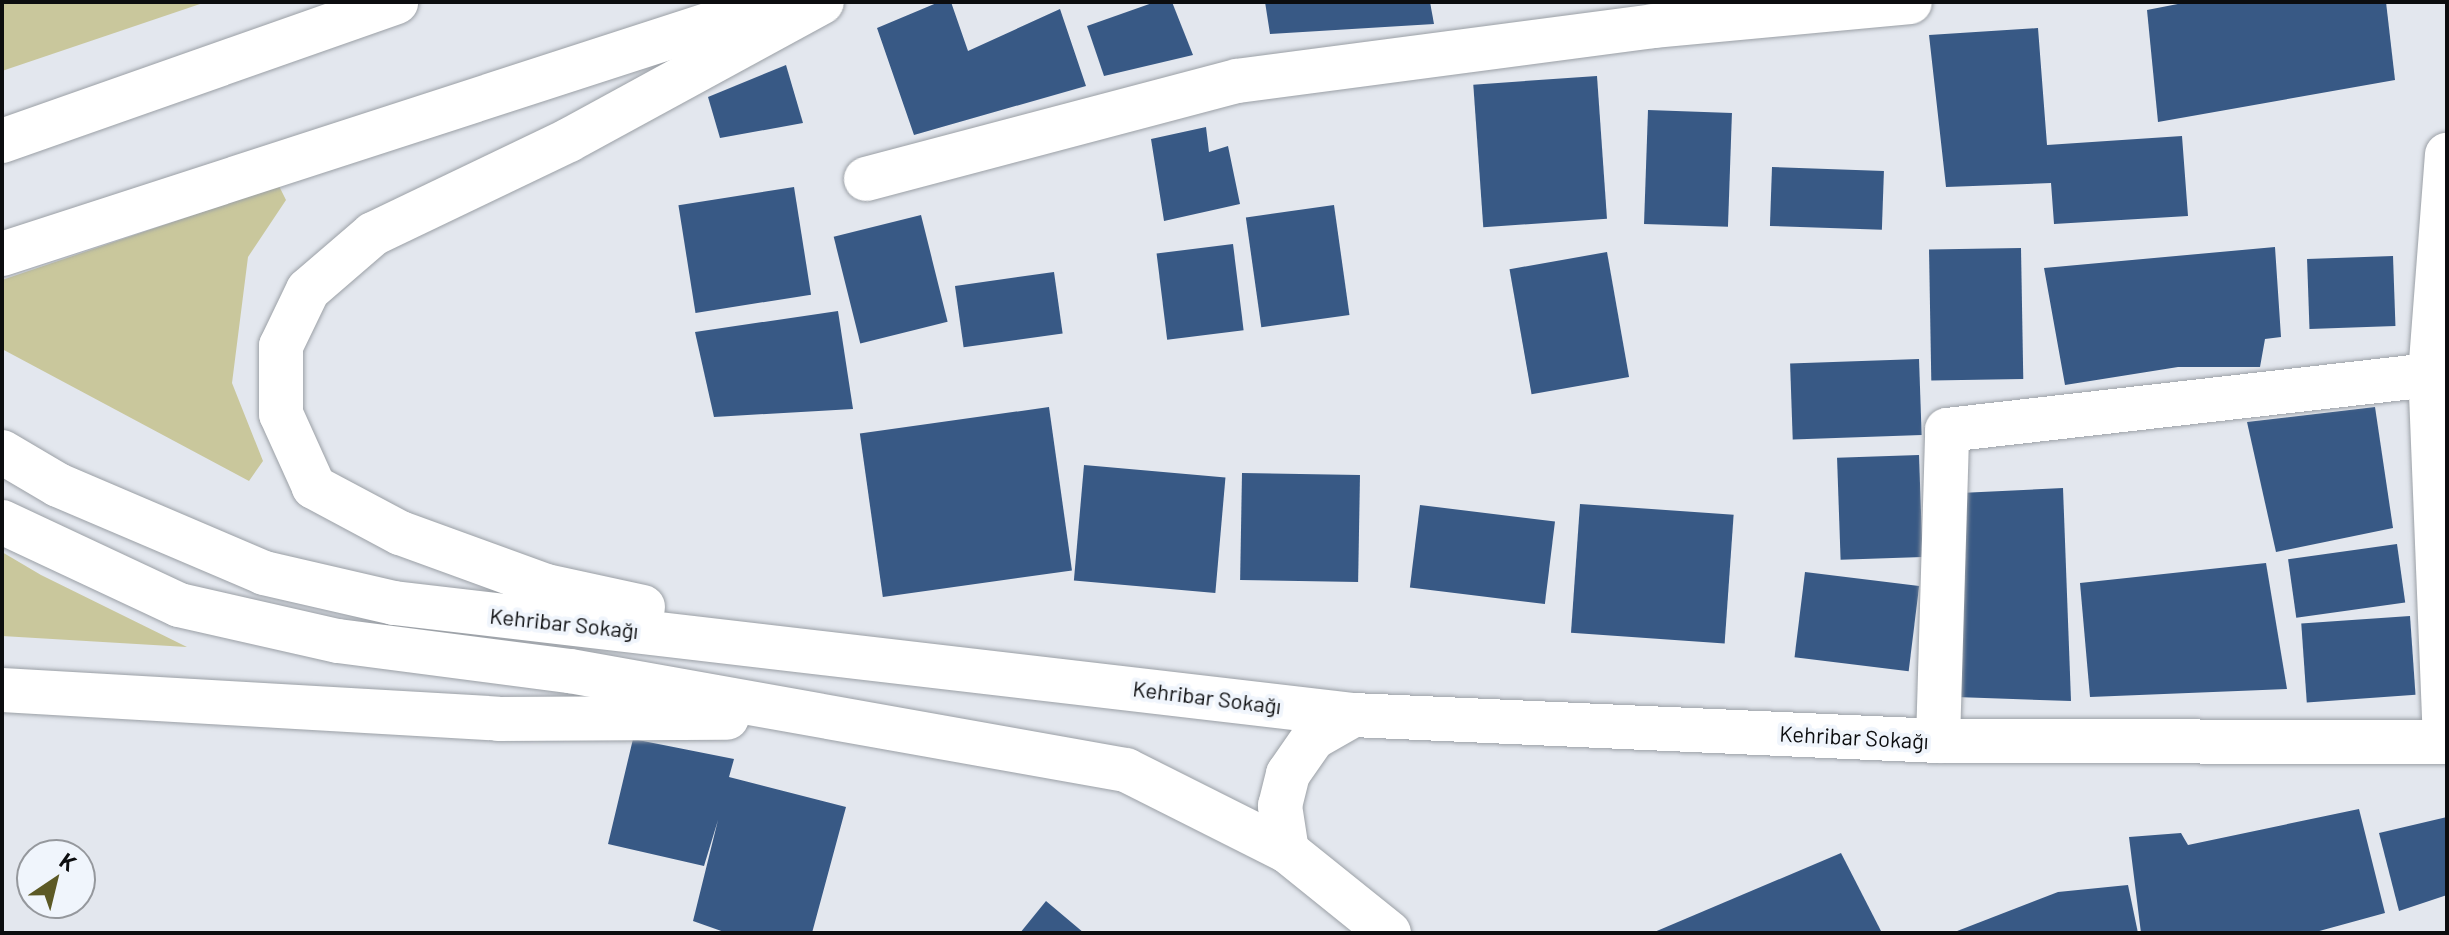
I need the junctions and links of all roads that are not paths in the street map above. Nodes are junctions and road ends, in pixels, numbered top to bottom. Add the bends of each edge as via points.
1 (396, 2) edge
2 (778, 2) edge
3 (822, 2) edge
4 (1910, 2) edge
5 (2, 141) edge
6 (2447, 155) edge
7 (866, 179) dead end
8 (2, 254) edge
9 (2430, 375) junction
10 (2, 452) edge
11 (2, 522) edge
12 (840, 652) junction
13 (2, 690) edge
14 (1353, 715) junction
15 (848, 717) junction
16 (1938, 741) junction
17 (2446, 742) edge
18 (1287, 851) junction
19 (1389, 933) edge

1 - 5 main road
2 - 8 main road
3 - 12 main road via 569,140 373,234 308,290 281,346 281,414 314,487 400,533 546,586
4 - 7 main road via 1653,26 1237,81
6 - 9 main road
9 - 16 main road via 1947,430
9 - 17 main road
10 - 12 main road, Kehribar Sokağı via 58,485 264,573 426,607
11 - 15 main road via 179,605 338,641
12 - 14 main road, Kehribar Sokağı
13 - 15 main road via 498,719
14 - 16 main road, Kehribar Sokağı
14 - 18 main road via 1313,738 1288,774 1280,806
15 - 18 main road via 1126,770
16 - 17 main road, Kehribar Sokağı
18 - 19 main road

